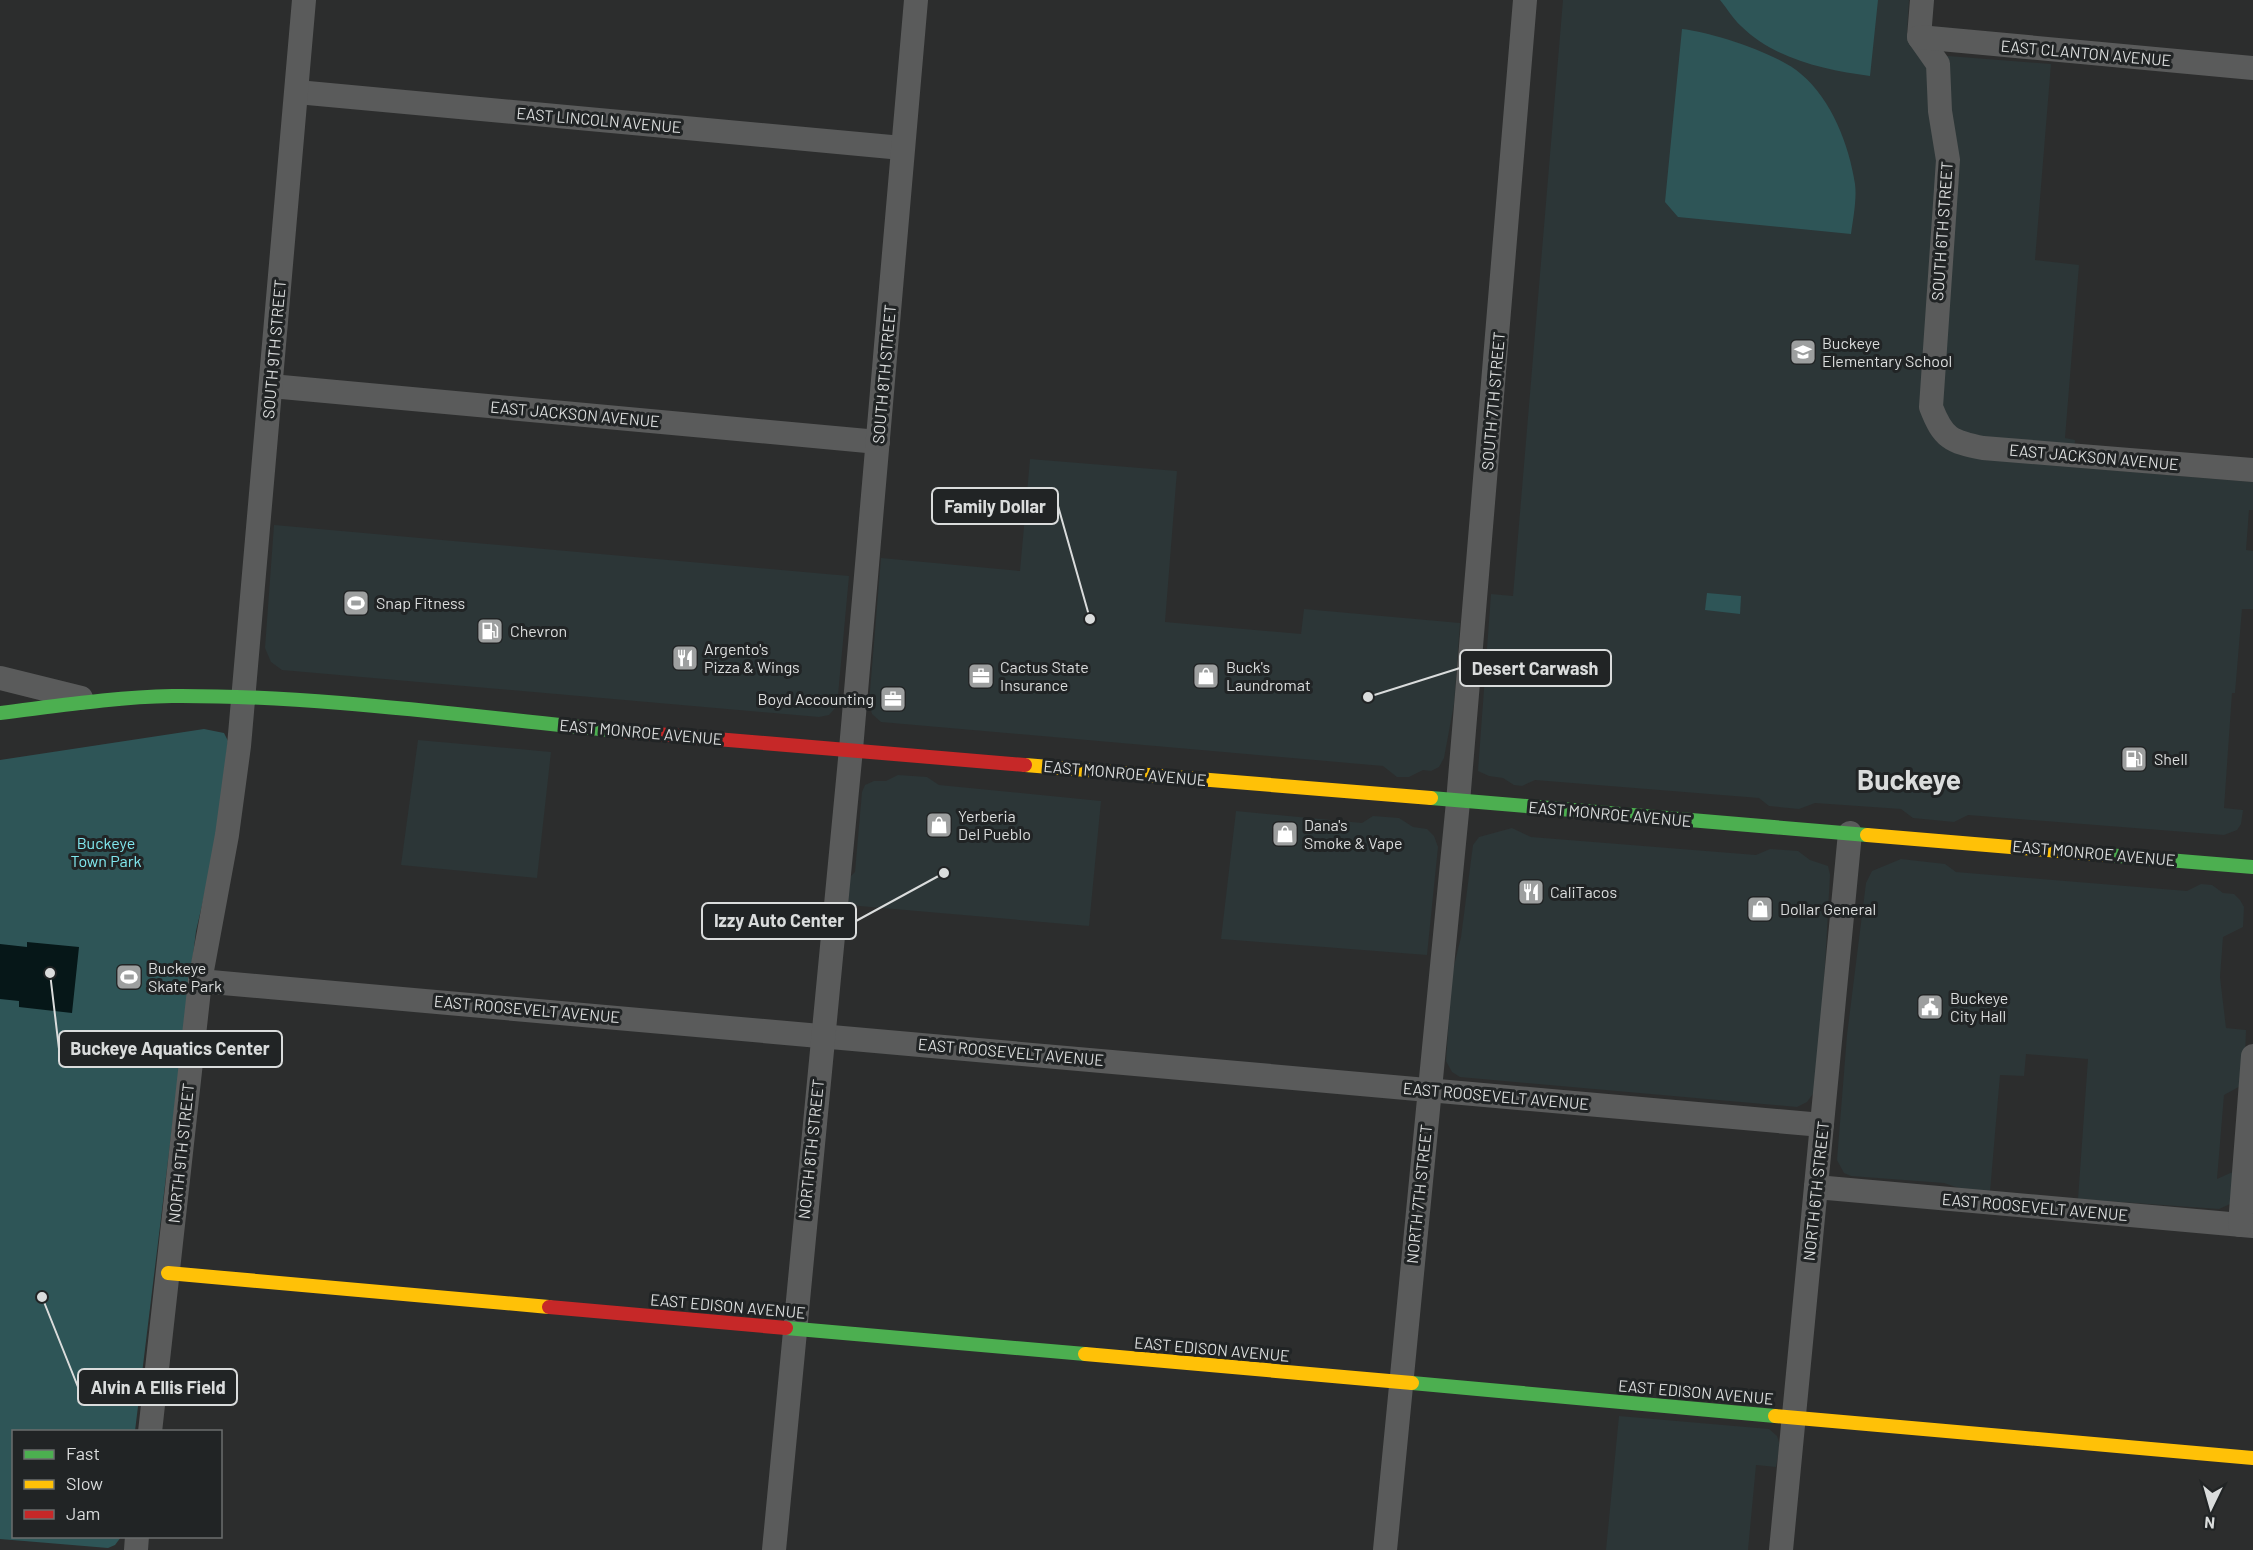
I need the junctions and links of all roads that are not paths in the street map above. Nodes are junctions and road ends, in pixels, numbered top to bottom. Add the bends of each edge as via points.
1 (304, 0) edge
2 (916, 0) edge
3 (1525, 0) edge
4 (1922, 0) edge
5 (1919, 37) junction
6 (2253, 68) edge
7 (297, 92) junction
8 (902, 148) junction
9 (271, 386) junction
10 (1940, 430) joint
11 (878, 442) junction
12 (2253, 470) edge
13 (0, 678) edge
14 (244, 697) junction
15 (92, 701) junction
16 (0, 713) edge
17 (851, 749) junction
18 (1458, 802) junction
19 (1851, 832) junction
20 (2253, 859) edge
21 (2253, 867) edge
22 (200, 981) junction
23 (823, 1035) junction
24 (2253, 1056) edge
25 (1430, 1090) junction
26 (1822, 1125) junction
27 (1816, 1187) junction
28 (2247, 1226) edge
29 (168, 1273) junction
30 (793, 1329) junction
31 (1401, 1383) junction
32 (1793, 1418) junction
33 (150, 1430) edge
34 (2253, 1458) edge
35 (774, 1550) edge
36 (1385, 1550) edge
37 (1781, 1550) edge

1 - 7 street, SOUTH 9TH STREET
2 - 8 street, SOUTH 8TH STREET
3 - 18 street, SOUTH 7TH STREET
4 - 5 street
5 - 6 street, EAST CLANTON AVENUE
5 - 10 street, SOUTH 6TH STREET via 1938,64 1948,160 1931,407
7 - 8 street, EAST LINCOLN AVENUE
7 - 9 street, SOUTH 9TH STREET
8 - 11 street, SOUTH 8TH STREET
9 - 11 street, EAST JACKSON AVENUE
9 - 14 street, SOUTH 9TH STREET
10 - 12 street, EAST JACKSON AVENUE via 1961,444 1983,448
11 - 17 street, SOUTH 8TH STREET
13 - 15 street, EAST MONROE AVENUE
14 - 15 main road, EAST MONROE AVENUE
14 - 17 main road, EAST MONROE AVENUE
14 - 22 street, NORTH 9TH STREET via 230,817
15 - 16 main road
17 - 18 main road, EAST MONROE AVENUE
17 - 23 street, NORTH 8TH STREET
18 - 19 main road, EAST MONROE AVENUE
18 - 25 street, NORTH 7TH STREET
19 - 21 main road, EAST MONROE AVENUE
19 - 26 street, NORTH 6TH STREET
20 - 21 street
22 - 23 street, EAST ROOSEVELT AVENUE
22 - 29 street, NORTH 9TH STREET
23 - 25 street, EAST ROOSEVELT AVENUE
23 - 30 street, NORTH 8TH STREET
24 - 28 street
25 - 26 street, EAST ROOSEVELT AVENUE
25 - 31 street, NORTH 7TH STREET
26 - 27 street, NORTH 6TH STREET
27 - 28 street, EAST ROOSEVELT AVENUE
27 - 32 street, NORTH 6TH STREET
29 - 30 main road, EAST EDISON AVENUE
29 - 33 street, NORTH 9TH STREET
30 - 31 main road, EAST EDISON AVENUE
30 - 35 street, NORTH 8TH STREET
31 - 32 main road, EAST EDISON AVENUE
31 - 36 street, NORTH 7TH STREET
32 - 34 main road, EAST EDISON AVENUE
32 - 37 street, NORTH 6TH STREET

